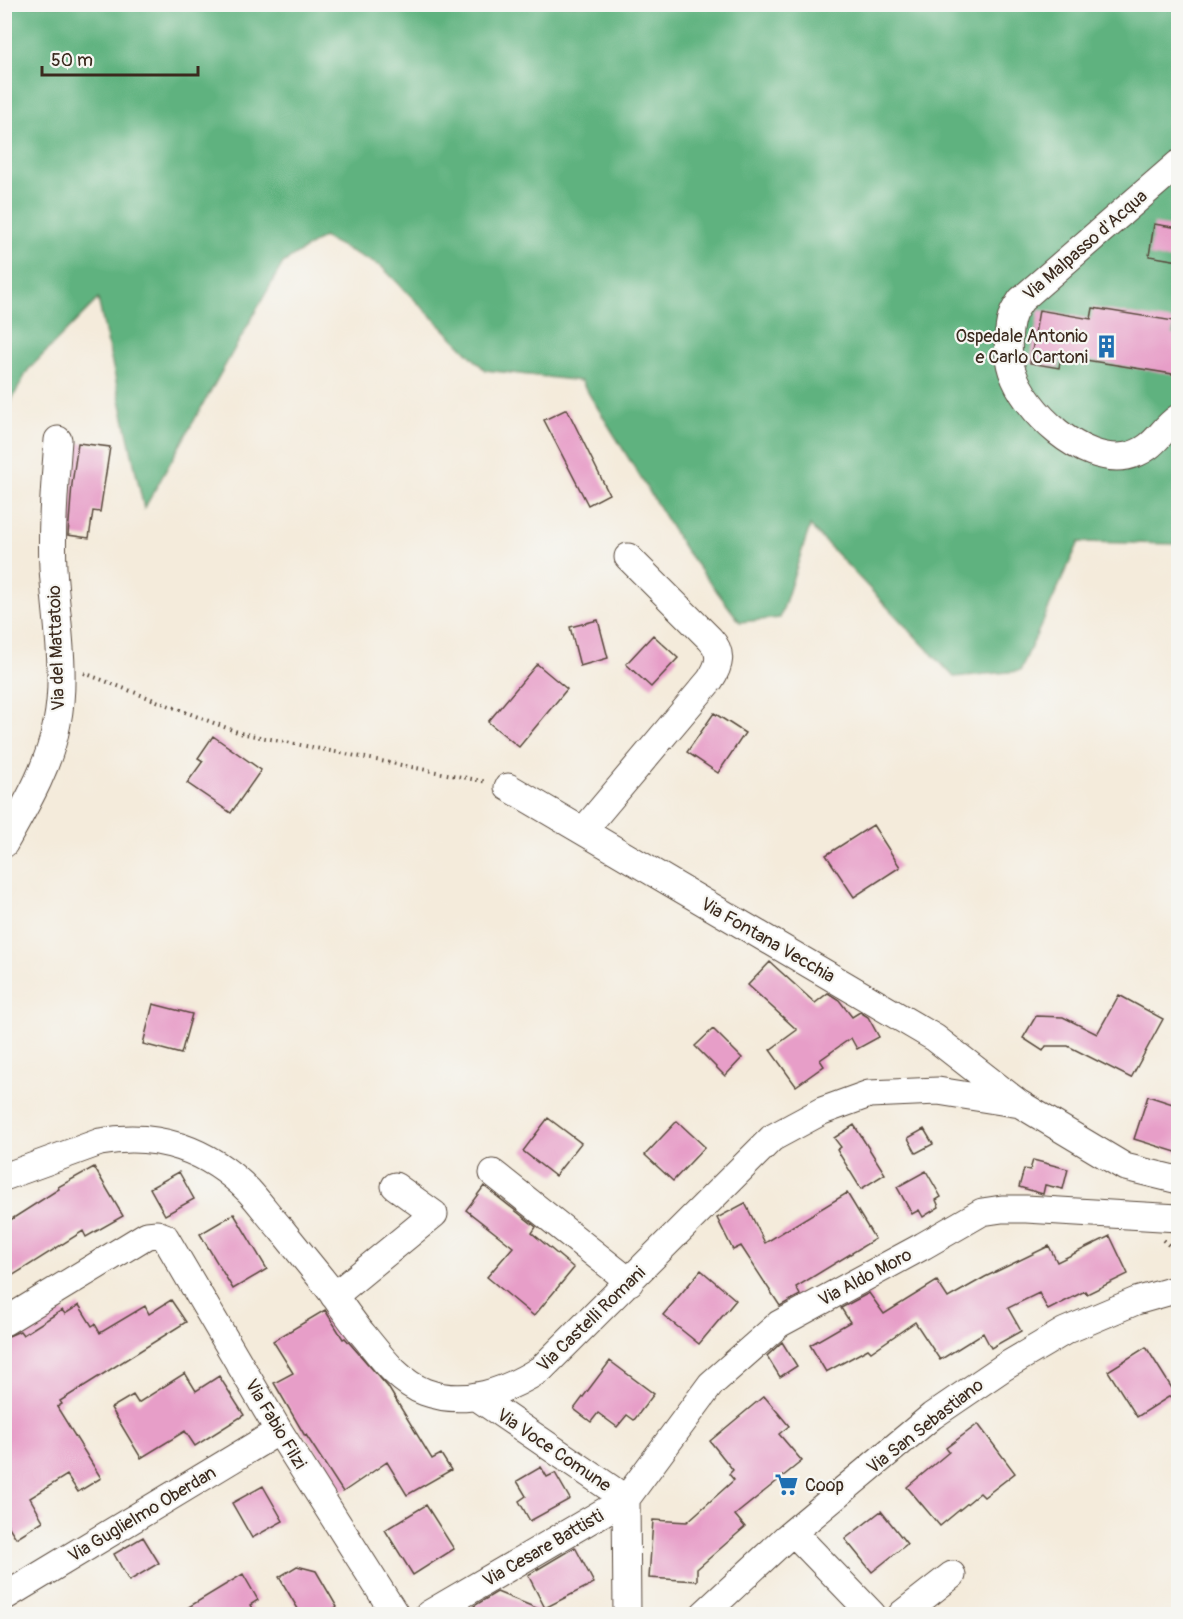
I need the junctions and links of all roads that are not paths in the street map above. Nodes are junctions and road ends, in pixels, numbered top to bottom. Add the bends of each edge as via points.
1 (1179, 164) edge
2 (1179, 418) edge
3 (58, 440) dead end
4 (628, 557) dead end
5 (508, 787) road end
6 (584, 831) junction
7 (4, 844) edge
8 (1020, 1104) junction
9 (493, 1173) dead end
10 (4, 1177) edge
11 (1179, 1180) edge
12 (395, 1186) dead end
13 (1179, 1218) edge
14 (630, 1282) junction
15 (1179, 1288) edge
16 (334, 1296) junction
17 (4, 1322) edge
18 (477, 1397) junction
19 (279, 1431) junction
20 (626, 1499) junction
21 (793, 1532) junction
22 (952, 1575) dead end
23 (4, 1597) edge
24 (395, 1614) edge
25 (429, 1614) edge
26 (627, 1614) edge
27 (704, 1614) edge
28 (872, 1614) edge
29 (902, 1614) edge

1 - 2 street, Via Malpasso d'Acqua via 1021,300 1012,315 1009,335 1012,371 1039,415 1082,449 1104,457 1127,456 1147,448
3 - 7 street, Via del Mattatoio via 52,537 60,664 58,720 34,791
4 - 6 street via 714,643 718,666
5 - 6 street, Via Fontana Vecchia
6 - 8 street, Via Fontana Vecchia via 935,1038
8 - 11 street, Via Castelli Romani via 1125,1167
8 - 14 street, Via Castelli Romani via 938,1091 869,1094 822,1111 772,1138
9 - 14 street
10 - 16 street, Via Castelli Romani via 100,1142 155,1140 184,1147 223,1168 249,1191
12 - 16 street via 434,1214
13 - 20 street, Via Aldo Moro via 1026,1209 982,1212 779,1324 711,1384
14 - 18 street, Via Castelli Romani via 541,1369 498,1392
15 - 21 street, Via San Sebastiano via 1136,1300 1065,1331 1004,1366 932,1416
16 - 18 street, Via Castelli Romani via 391,1369 405,1381 439,1396
17 - 19 street, Via Fabio Filzi via 147,1235 158,1234 166,1239
18 - 20 street, Via Voce Comune
19 - 23 street, Via Guglielmo Oberdan
19 - 24 street, Via Fabio Filzi
20 - 25 street, Via Cesare Battisti
20 - 26 street, Via Voce Comune
21 - 27 street, Via San Sebastiano
21 - 28 street
22 - 29 street

